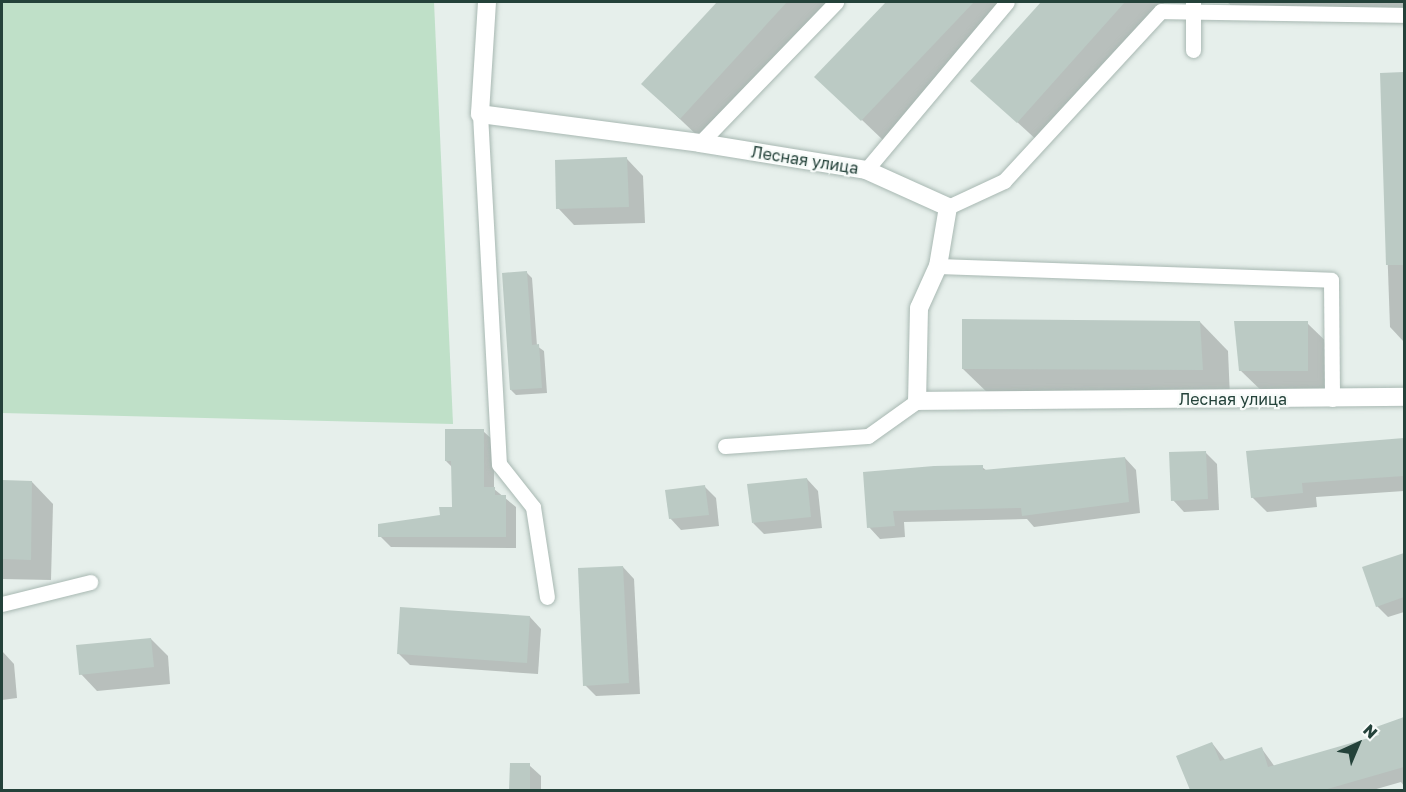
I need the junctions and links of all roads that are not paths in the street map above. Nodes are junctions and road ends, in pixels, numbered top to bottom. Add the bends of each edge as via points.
1 (487, 2) edge
2 (836, 2) edge
3 (1007, 2) edge
4 (1192, 6) edge
5 (1404, 15) edge
6 (1193, 50) dead end
7 (480, 114) junction
8 (700, 143) junction
9 (866, 170) junction
10 (948, 207) junction
11 (938, 266) junction
12 (1404, 397) edge
13 (1332, 399) junction
14 (917, 401) junction
15 (725, 446) dead end
16 (90, 582) dead end
17 (547, 597) dead end
18 (2, 604) edge

1 - 7 street
2 - 8 lane
3 - 9 lane
4 - 5 lane
4 - 6 lane
4 - 10 lane via 1161,11 1004,181
7 - 8 street, Лесная улица
7 - 17 lane via 499,464 533,507
8 - 9 street, Лесная улица
9 - 10 street, Лесная улица
10 - 11 street
11 - 13 lane via 1331,280
11 - 14 street via 919,308
12 - 13 street, Лесная улица
13 - 14 street, Лесная улица
14 - 15 lane via 868,436
16 - 18 lane

